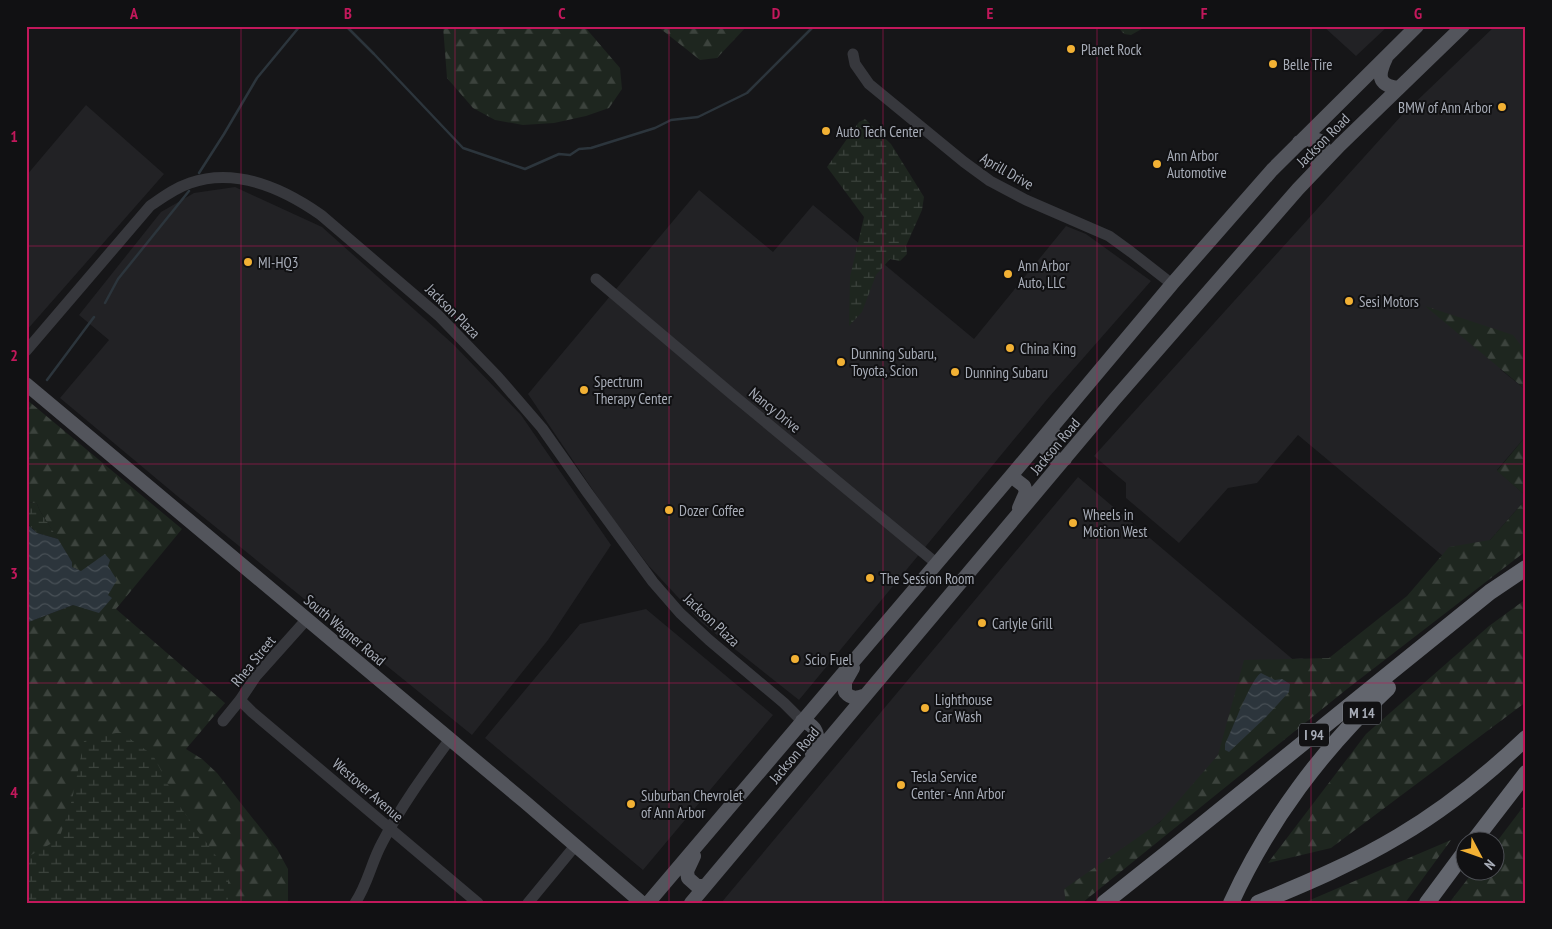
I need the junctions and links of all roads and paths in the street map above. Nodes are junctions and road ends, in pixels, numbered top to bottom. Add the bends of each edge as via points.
1 (1416, 26) edge
2 (1463, 26) edge
3 (1389, 53) junction
4 (853, 54) dead end
5 (1398, 88) junction
6 (1299, 142) junction
7 (1298, 189) junction
8 (596, 279) dead end
9 (1172, 284) junction
10 (26, 351) edge
11 (26, 384) edge
12 (1061, 416) junction
13 (1065, 459) junction
14 (1011, 476) junction
15 (1012, 522) junction
16 (936, 562) junction
17 (1526, 568) edge
18 (1526, 572) edge
19 (307, 619) junction
20 (862, 649) junction
21 (866, 695) junction
22 (240, 700) junction
23 (222, 721) dead end
24 (802, 721) junction
25 (450, 738) junction
26 (1526, 738) edge
27 (802, 772) junction
28 (1526, 773) edge
29 (390, 828) junction
30 (710, 829) junction
31 (1481, 832) edge
32 (575, 846) junction
33 (1454, 867) edge
34 (705, 886) junction
35 (1234, 896) edge
36 (355, 903) edge
37 (478, 903) edge
38 (528, 903) edge
39 (642, 903) edge
40 (648, 903) edge
41 (690, 903) edge
42 (1104, 903) edge
43 (1258, 903) edge
44 (1427, 903) edge

1 - 3 main road, Jackson Road
2 - 5 main road, Jackson Road
3 - 5 main road via 1380,76 1388,87
3 - 6 main road, Jackson Road
4 - 9 street, Aprill Drive via 855,64 869,84 990,181 1109,236
5 - 7 main road, Jackson Road
6 - 7 main road via 1318,139 1325,150
6 - 9 main road, Jackson Road
7 - 13 main road, Jackson Road
8 - 16 street, Nancy Drive
9 - 12 main road, Jackson Road
10 - 24 street, Jackson Plaza via 150,206 169,192 190,183 224,176 279,190 321,215 439,316 526,408 639,563 680,613
11 - 19 main road, South Wagner Road
12 - 13 main road via 1046,449 1048,455
12 - 14 main road, Jackson Road
13 - 15 main road, Jackson Road
14 - 15 main road via 1024,486 1026,492
14 - 16 main road, Jackson Road
15 - 21 main road, Jackson Road
16 - 20 main road, Jackson Road
17 - 42 highway, I 94 via 1490,592
18 - 35 highway, M 14 via 1399,678 1340,737 1262,843
19 - 22 street, Rhea Street via 256,676
19 - 25 main road, South Wagner Road
20 - 21 main road via 844,688 856,699
20 - 24 main road, Jackson Road
21 - 27 main road, Jackson Road
22 - 23 street, Rhea Street
22 - 29 street, Westover Avenue
24 - 27 main road via 812,725 818,739
24 - 30 main road, Jackson Road
25 - 29 street
25 - 32 main road, South Wagner Road
26 - 43 highway via 1474,784 1400,836 1319,878
27 - 34 main road, Jackson Road
28 - 31 highway
29 - 36 street via 364,890
29 - 37 street, Westover Avenue
30 - 34 main road via 687,871 692,882
30 - 40 main road, Jackson Road
32 - 38 street
32 - 39 main road, South Wagner Road
33 - 44 highway
34 - 41 main road, Jackson Road

